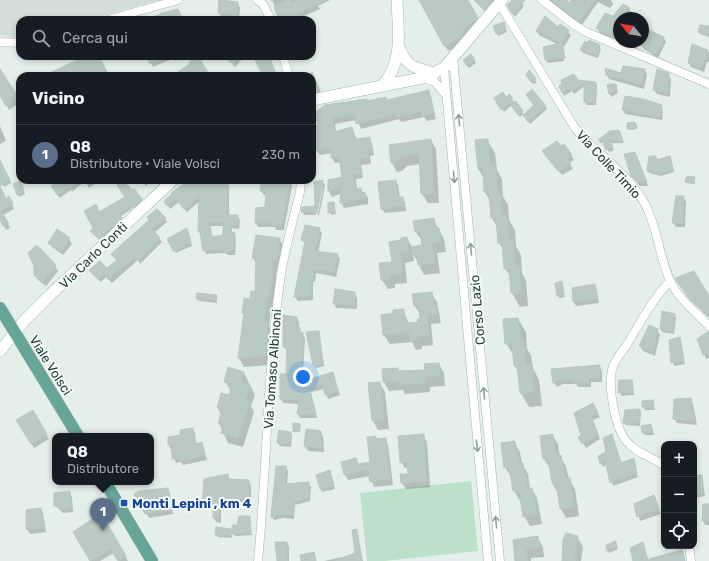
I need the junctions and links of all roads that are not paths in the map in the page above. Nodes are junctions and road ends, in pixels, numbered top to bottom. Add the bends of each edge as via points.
1 (178, 0) edge
2 (257, 0) edge
3 (397, 0) edge
4 (542, 0) edge
5 (501, 2) edge
6 (120, 16) edge
7 (269, 16) edge
8 (0, 42) edge
9 (16, 43) edge
10 (399, 47) junction
11 (453, 58) junction
12 (283, 60) edge
13 (408, 64) junction
14 (395, 66) junction
15 (439, 70) junction
16 (288, 72) edge
17 (422, 78) junction
18 (406, 82) junction
19 (709, 84) edge
20 (382, 86) junction
21 (446, 96) junction
22 (316, 99) edge
23 (169, 184) edge
24 (301, 184) edge
25 (670, 281) junction
26 (0, 308) edge
27 (709, 326) edge
28 (15, 333) junction
29 (0, 351) edge
30 (76, 433) edge
31 (661, 464) edge
32 (107, 485) edge
33 (689, 549) edge
34 (152, 561) edge
35 (258, 561) edge
36 (488, 561) edge
37 (500, 561) edge
38 (691, 561) edge

1 - 6 street
2 - 7 street via 263,4
3 - 10 street
4 - 19 street via 586,32
5 - 11 street
5 - 25 street, Via Colle Timio via 575,128 633,186 644,204 652,218
8 - 9 street
10 - 13 street
10 - 14 street
11 - 15 street
37 -> 11 street, Corso Lazio
12 - 16 street
13 - 15 street via 416,68
13 - 18 street
14 - 18 street
14 - 20 street
15 - 17 street
15 - 21 street, Corso Lazio
17 - 18 street
17 - 21 street via 434,81
18 - 20 street
20 - 22 street
21 -> 36 street, Corso Lazio
23 - 28 street, Via Carlo Conti via 76,270
24 - 35 street, Via Tomaso Albinoni via 280,279 272,347
25 - 27 street, Via Colle Timio via 674,289
25 - 31 street via 640,320 617,359 612,370 611,385 615,412 628,444
26 - 28 main road, Viale Volsci
28 - 29 street, Via Carlo Conti
28 - 30 main road, Viale Volsci
32 - 34 main road
33 - 38 street

